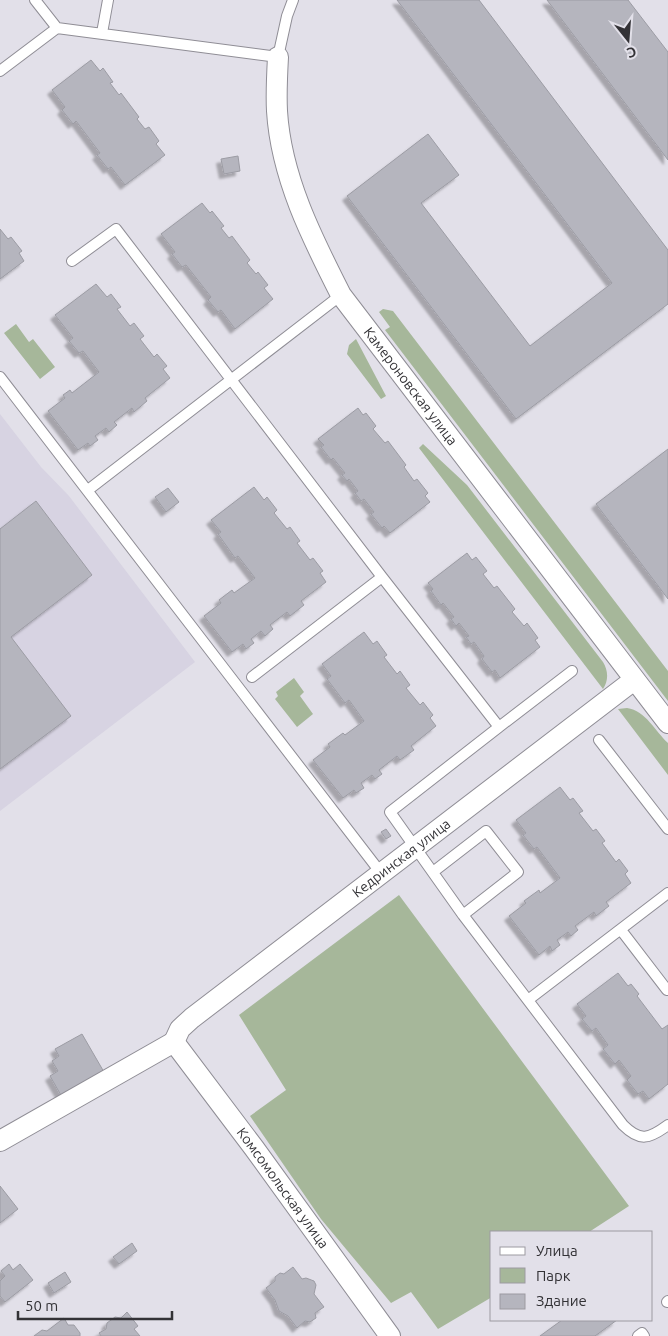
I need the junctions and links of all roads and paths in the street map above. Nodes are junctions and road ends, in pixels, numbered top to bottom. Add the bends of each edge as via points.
1 (35, 0) edge
2 (108, 0) edge
3 (293, 0) edge
4 (57, 28) junction
5 (102, 33) junction
6 (278, 57) junction
7 (0, 71) edge
8 (72, 261) dead end
9 (341, 295) junction
10 (0, 377) edge
11 (232, 379) junction
12 (88, 490) junction
13 (382, 578) junction
14 (572, 671) dead end
15 (252, 678) dead end
16 (634, 680) junction
17 (668, 723) edge
18 (499, 727) junction
19 (598, 740) dead end
20 (668, 829) edge
21 (414, 849) junction
22 (433, 872) junction
23 (381, 874) junction
24 (668, 893) edge
25 (463, 915) junction
26 (621, 930) junction
27 (668, 989) edge
28 (528, 1000) junction
29 (174, 1042) junction
30 (668, 1125) edge
31 (0, 1141) edge
32 (390, 1336) edge
33 (638, 1336) edge
34 (644, 1336) edge

1 - 4 lane
2 - 5 lane
3 - 6 lane, Камероновская улица
4 - 5 lane
4 - 7 lane
5 - 6 lane
6 - 9 street, Камероновская улица via 277,112 286,162 303,215
8 - 11 lane via 116,229
9 - 11 lane
9 - 16 street, Камероновская улица
10 - 12 lane
11 - 12 lane
11 - 13 lane
12 - 23 lane
13 - 15 lane
13 - 18 lane
14 - 18 lane
16 - 17 street, Камероновская улица
16 - 21 street, Кедринская улица
18 - 21 lane via 390,812
19 - 20 lane
21 - 22 lane
21 - 23 street, Кедринская улица
22 - 25 lane
22 - 25 lane via 486,831 518,872
23 - 29 street, Кедринская улица via 192,1018 180,1029
24 - 26 lane
25 - 28 lane
26 - 27 lane
26 - 28 lane
28 - 30 lane via 632,1134 644,1138
29 - 31 street
29 - 32 street, Комсомольская улица
33 - 34 lane via 642,1333

